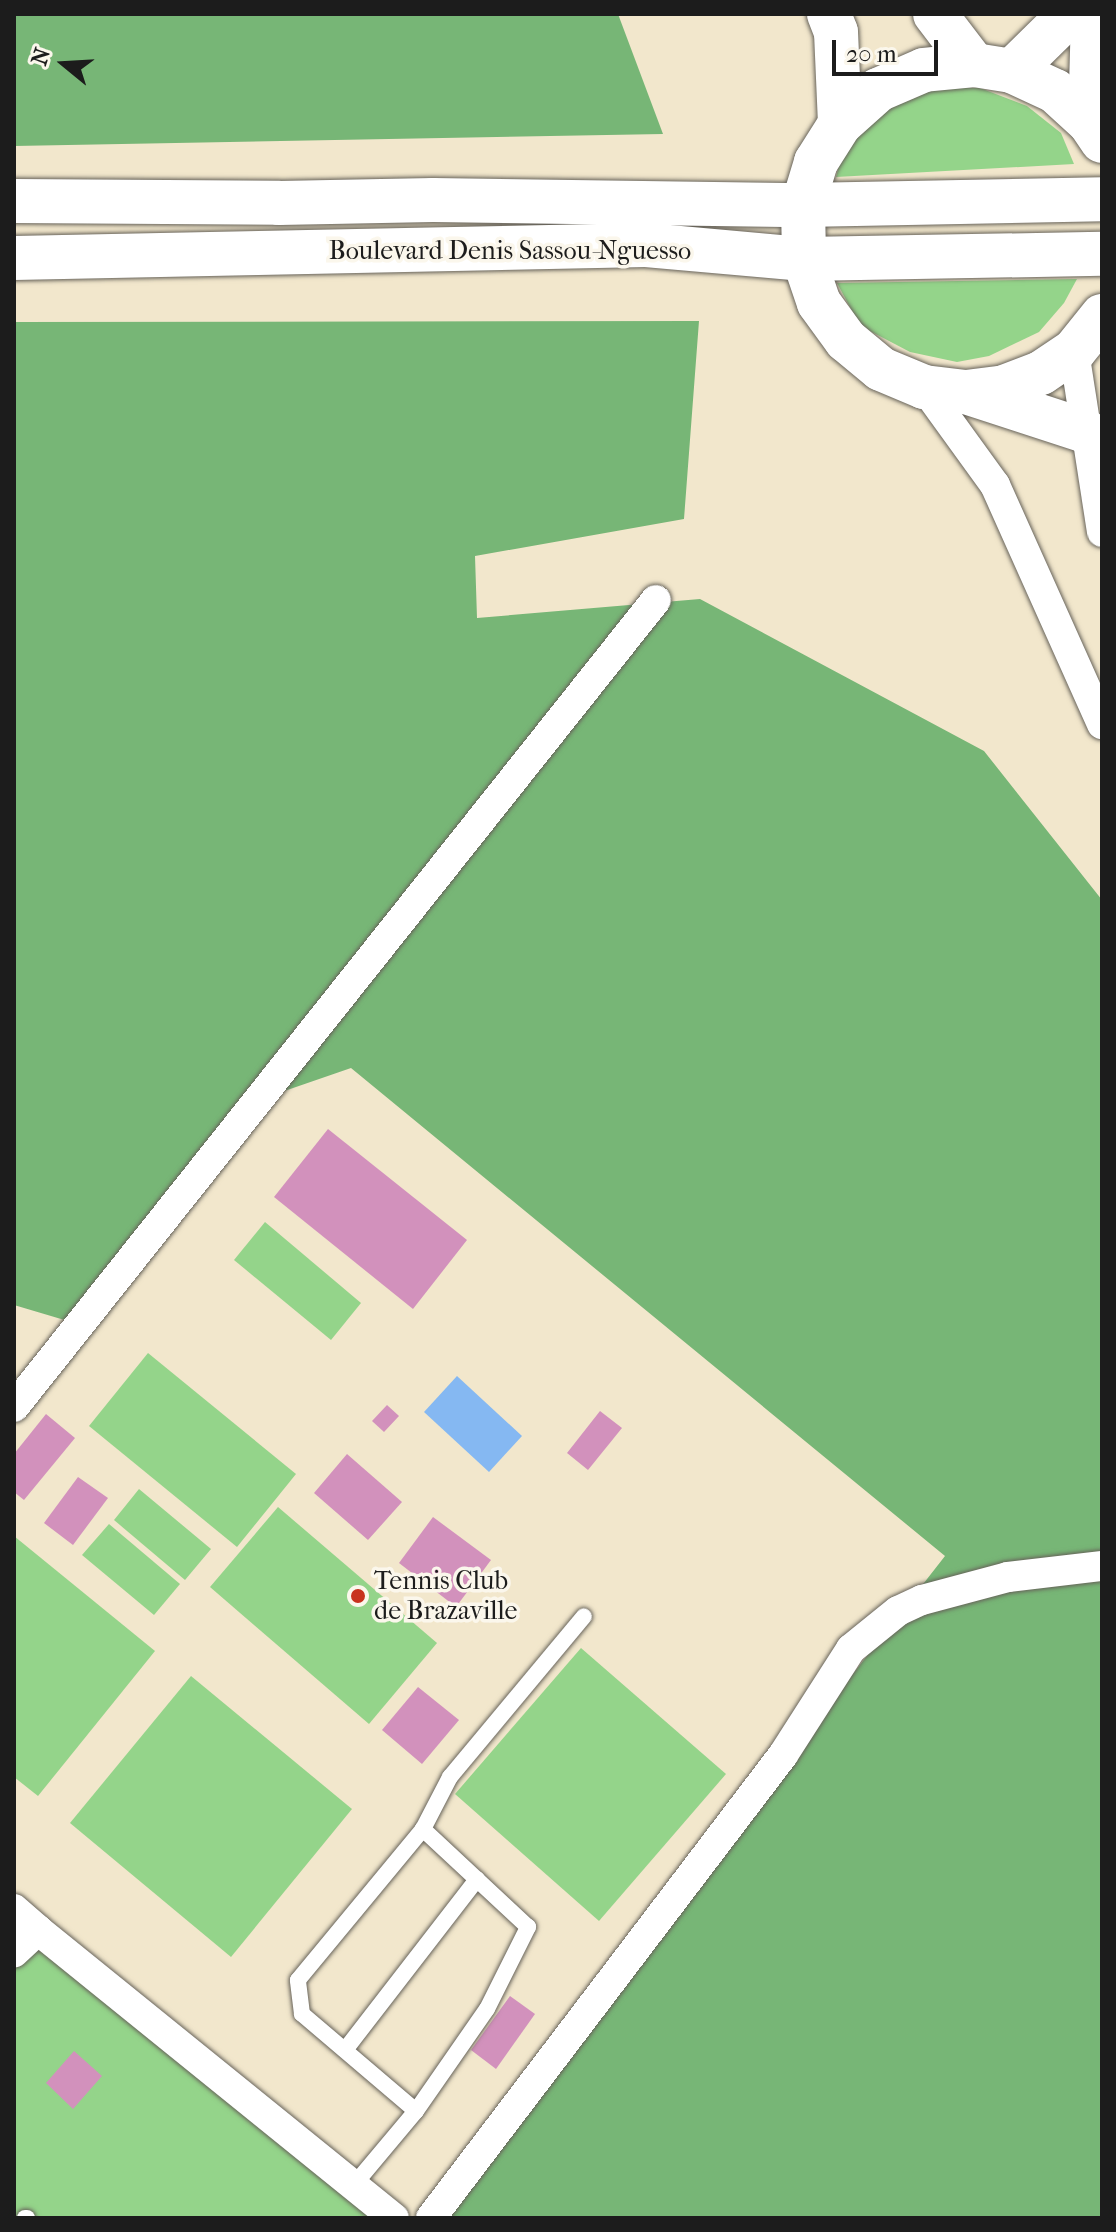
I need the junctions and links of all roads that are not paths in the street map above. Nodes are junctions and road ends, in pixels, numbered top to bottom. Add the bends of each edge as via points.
1 (829, 14) edge
2 (935, 14) edge
3 (1070, 14) edge
4 (1093, 14) edge
5 (993, 68) junction
6 (840, 124) junction
7 (1096, 132) edge
8 (1102, 199) edge
9 (14, 201) edge
10 (803, 205) junction
11 (1102, 254) edge
12 (14, 258) edge
13 (804, 259) junction
14 (1102, 316) edge
15 (1074, 351) junction
16 (945, 390) junction
17 (1093, 436) edge
18 (1102, 532) edge
19 (656, 600) dead end
20 (1102, 724) edge
21 (14, 1407) edge
22 (1102, 1566) edge
23 (584, 1616) dead end
24 (423, 1829) junction
25 (477, 1879) junction
26 (14, 1909) edge
27 (38, 1930) junction
28 (14, 1952) edge
29 (345, 2050) junction
30 (416, 2111) junction
31 (353, 2186) junction
32 (388, 2216) edge
33 (431, 2218) edge

1 - 6 main road via 836,32
2 - 5 main road
3 - 5 main road
4 - 7 main road
5 - 6 main road via 924,70 878,90
5 - 7 main road via 1055,91
6 - 10 main road via 816,162
8 - 10 main road, Boulevard Denis Sassou-Nguesso
9 - 10 main road, Boulevard Denis Sassou-Nguesso
10 - 13 main road
11 - 13 main road, Boulevard Denis Sassou-Nguesso
12 - 13 main road, Boulevard Denis Sassou-Nguesso via 646,245
13 - 16 main road via 819,303 846,340 881,369
14 - 15 main road
15 - 16 main road via 1041,373 1004,387
15 - 17 street
16 - 17 main road
16 - 20 street via 995,485
17 - 18 street
19 - 21 street
22 - 33 street via 1008,1577 922,1600 898,1611 851,1649 783,1755
23 - 24 lane via 450,1777
24 - 25 lane
24 - 29 lane via 298,1980 302,2014
25 - 29 lane
25 - 30 lane via 528,1927 487,2009
26 - 27 street
27 - 28 street
27 - 31 street
29 - 30 lane
30 - 31 lane
31 - 32 street

